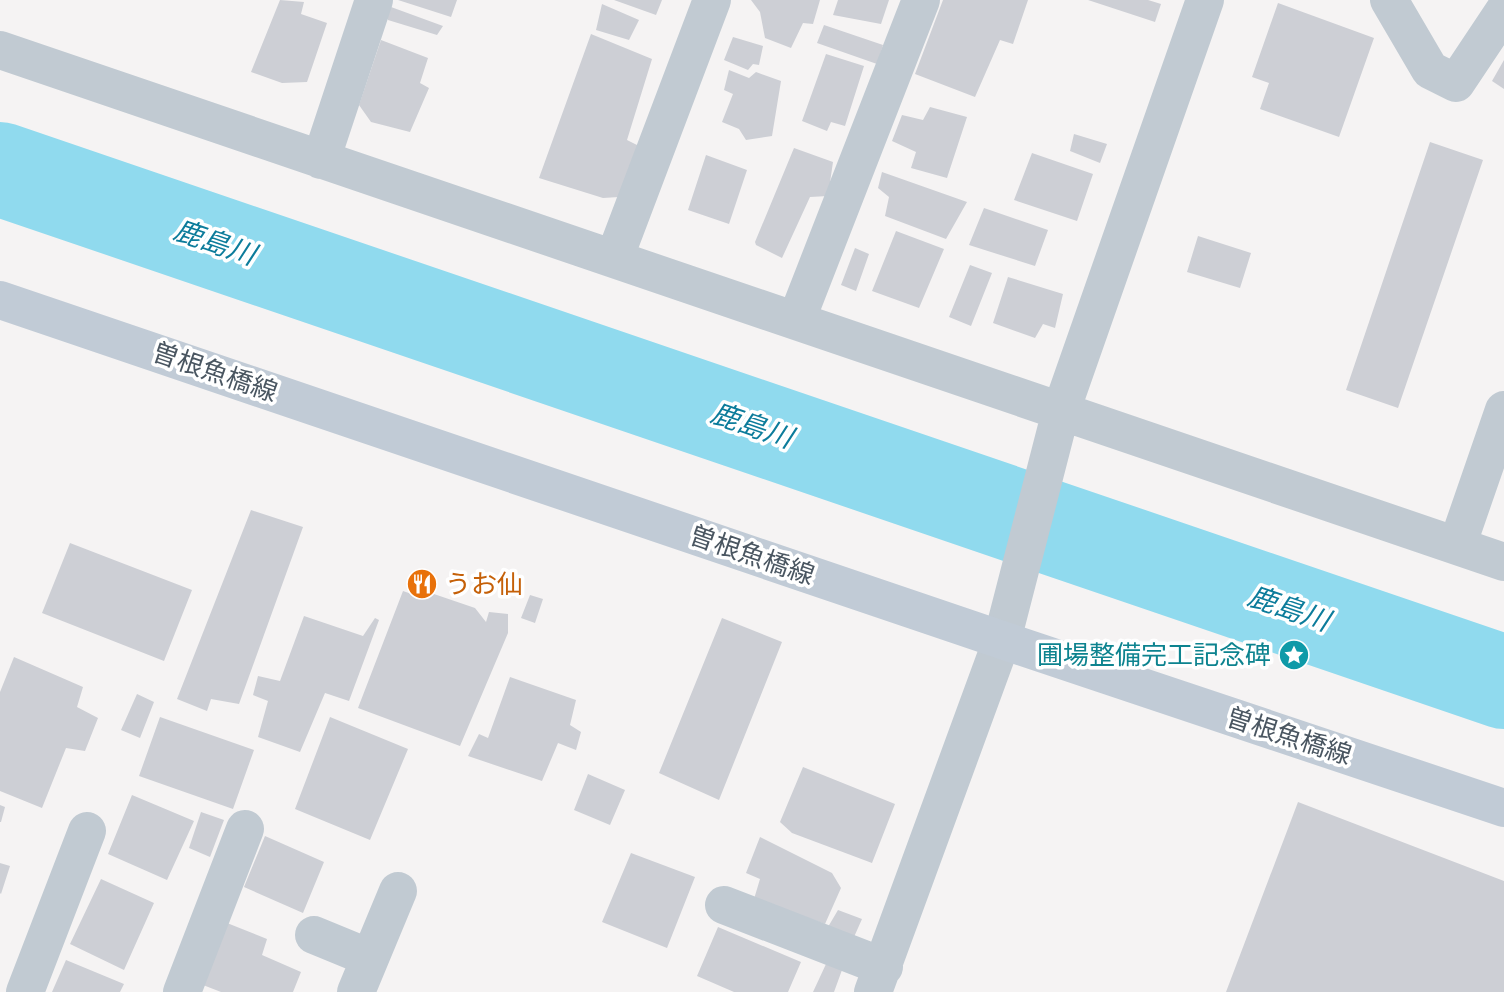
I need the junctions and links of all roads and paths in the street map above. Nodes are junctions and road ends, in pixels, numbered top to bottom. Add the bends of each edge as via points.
1 (373, 0) edge
2 (712, 0) edge
3 (920, 0) edge
4 (1205, 0) edge
5 (1389, 0) edge
6 (1504, 11) edge
7 (0, 50) edge
8 (321, 160) junction
9 (614, 259) junction
10 (0, 300) edge
11 (796, 321) junction
12 (1504, 410) edge
13 (1061, 411) junction
14 (1457, 546) junction
15 (1504, 562) edge
16 (1002, 640) junction
17 (1504, 808) edge
18 (245, 829) dead end
19 (87, 831) dead end
20 (398, 891) dead end
21 (724, 905) dead end
22 (314, 935) dead end
23 (363, 975) edge
24 (878, 980) edge
25 (25, 992) edge
26 (182, 992) edge

1 - 8 street
2 - 9 street
3 - 11 street
4 - 13 street
5 - 6 street via 1430,71 1456,83
7 - 8 street
8 - 9 street
9 - 11 street
10 - 16 main road, 曽根魚橋線
11 - 13 street
12 - 14 street
13 - 14 street
13 - 16 street
14 - 15 street
16 - 17 main road, 曽根魚橋線
16 - 24 street
18 - 26 street
19 - 25 street
20 - 23 street
21 - 24 street
22 - 23 street

